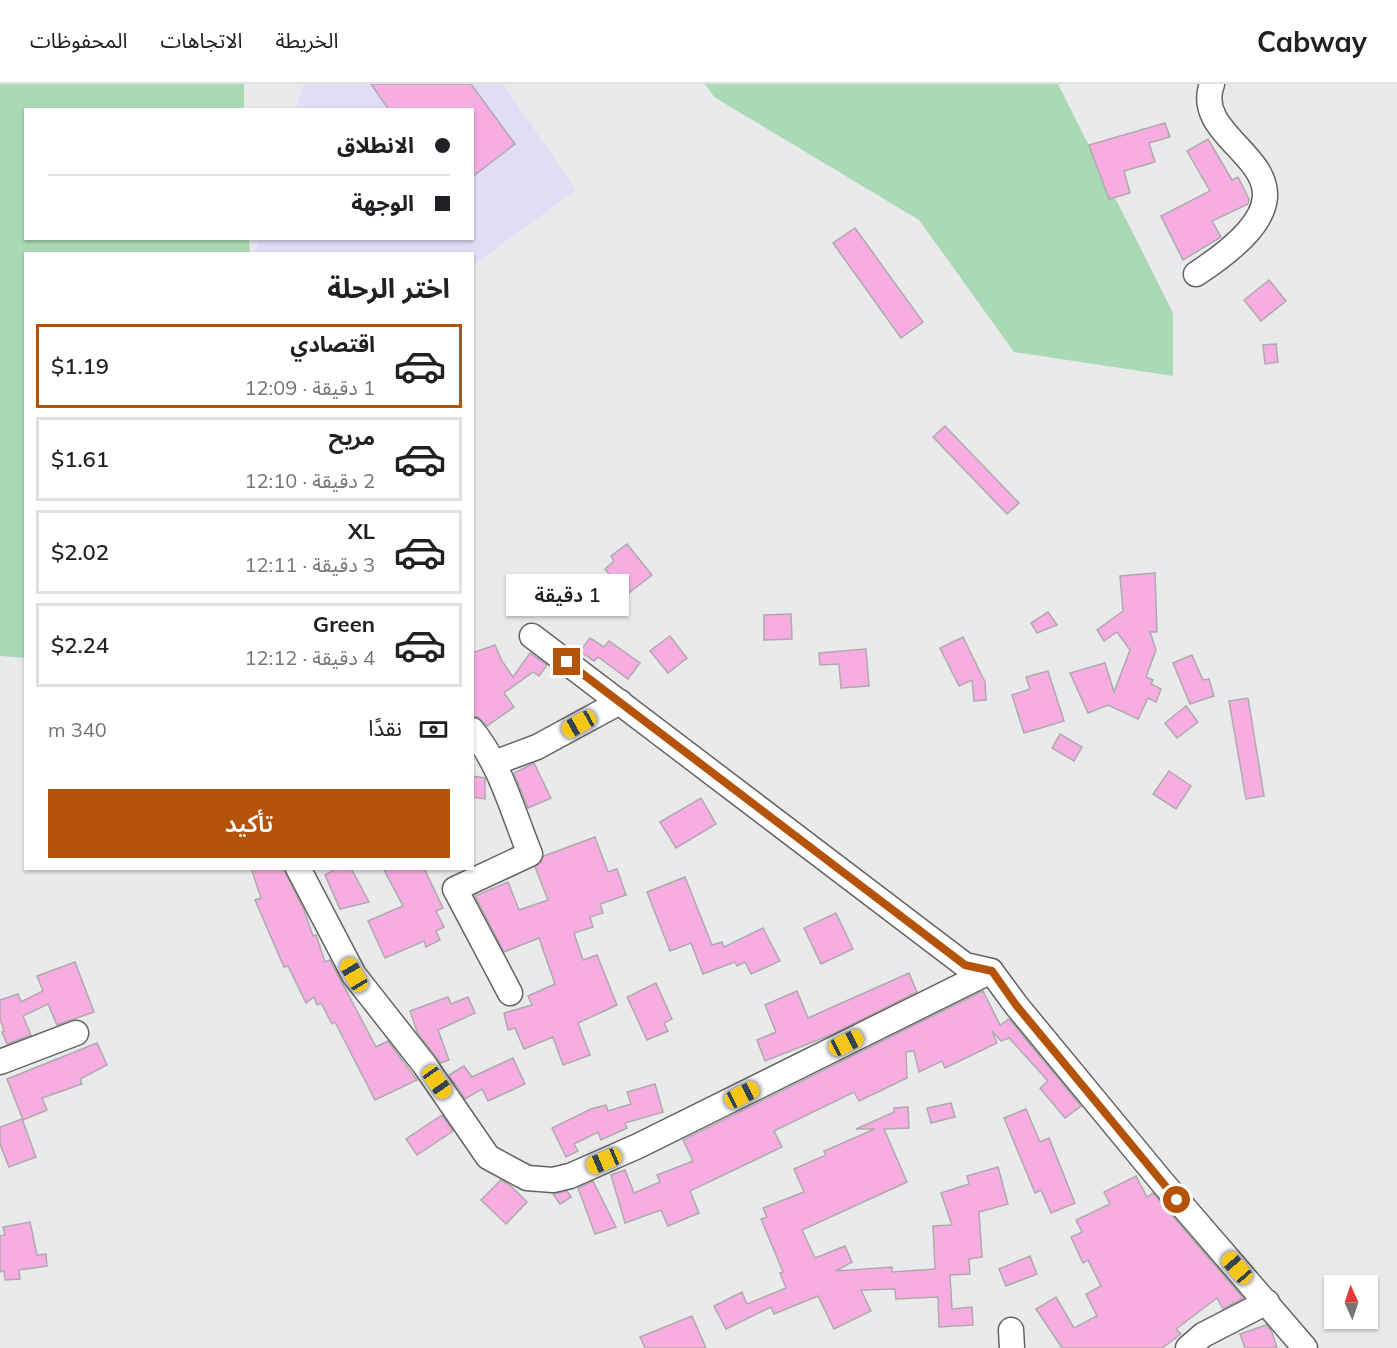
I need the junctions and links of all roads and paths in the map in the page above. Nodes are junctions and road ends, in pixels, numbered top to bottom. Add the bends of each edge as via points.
1 (1212, 84) edge
2 (1196, 274) dead end
3 (532, 636) dead end
4 (620, 702) junction
5 (474, 732) edge
6 (494, 763) junction
7 (299, 870) edge
8 (992, 971) junction
9 (510, 993) dead end
10 (76, 1033) dead end
11 (0, 1062) edge
12 (1267, 1302) junction
13 (1188, 1348) edge
14 (1305, 1348) edge

1 - 2 street via 1207,97 1209,110 1255,167 1264,186 1265,210 1229,253
3 - 4 street
4 - 6 street via 537,747
4 - 8 street via 965,965
5 - 6 street
6 - 9 street via 530,854 455,889
7 - 8 street via 354,975 424,1064 488,1157 527,1178 553,1180 570,1176 638,1146
8 - 12 street via 1162,1182
10 - 11 street
12 - 13 street via 1203,1335
12 - 14 street

